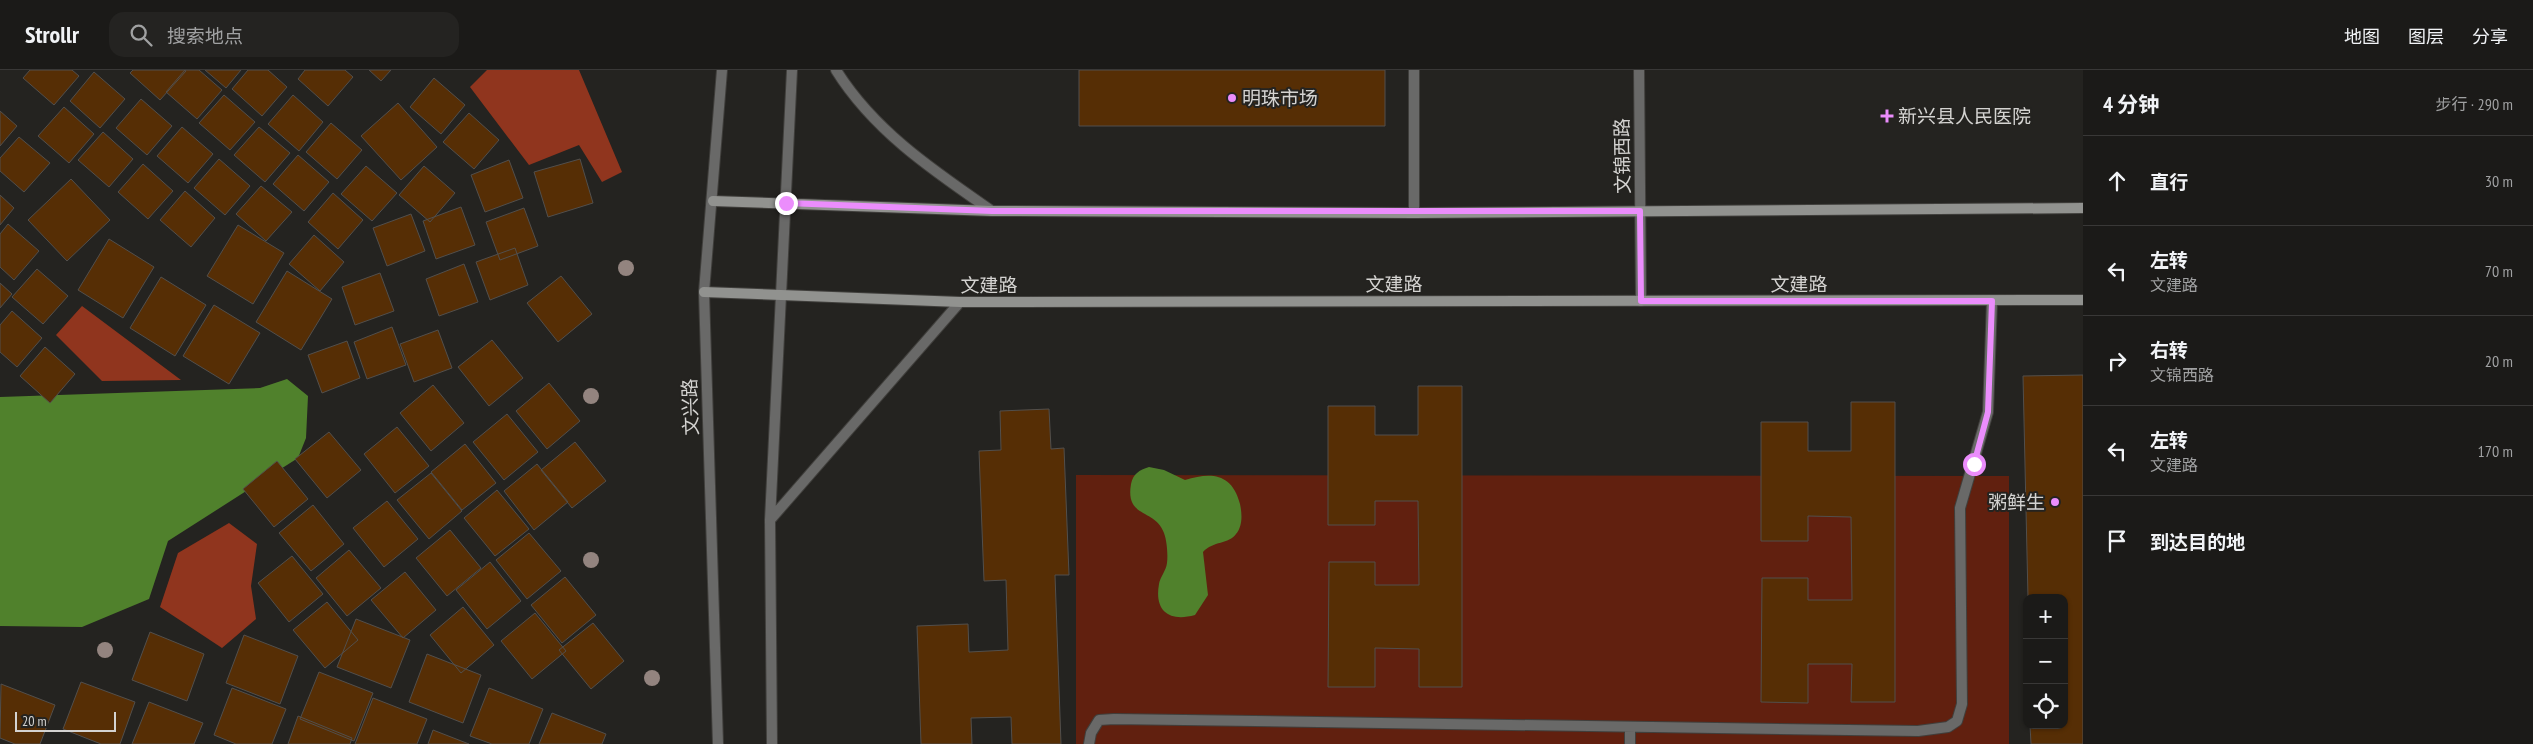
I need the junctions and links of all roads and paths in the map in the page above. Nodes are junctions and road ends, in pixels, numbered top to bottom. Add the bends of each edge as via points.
1 (722, 70) edge
2 (792, 70) edge
3 (836, 70) edge
4 (1414, 70) edge
5 (1638, 70) edge
6 (713, 201) junction
7 (786, 203) junction
8 (2083, 208) edge
9 (992, 211) junction
10 (1640, 211) junction
11 (1414, 213) junction
12 (704, 292) junction
13 (781, 295) junction
14 (2083, 300) edge
15 (1641, 301) junction
16 (1992, 301) junction
17 (960, 302) junction
18 (770, 520) junction
19 (1630, 727) junction
20 (718, 744) edge
21 (772, 744) edge
22 (1089, 744) edge
23 (1630, 744) edge

1 - 6 street, 文兴路
2 - 7 street
3 - 9 street via 881,125 917,159
4 - 11 street
5 - 10 street, 文锦西路
6 - 7 main road
6 - 12 street, 文兴路
7 - 9 main road
7 - 13 street
8 - 10 main road
9 - 11 main road
10 - 11 main road
10 - 15 street, 文锦西路
12 - 13 main road, 文建路
12 - 20 street, 文兴路
13 - 17 main road, 文建路
13 - 18 street
14 - 16 main road, 文建路
15 - 16 main road, 文建路
15 - 17 main road, 文建路
16 - 19 street via 1988,412 1960,508 1962,704 1957,721 1948,727 1918,732
17 - 18 street
18 - 21 street
19 - 22 street via 1114,719 1099,720
19 - 23 street

